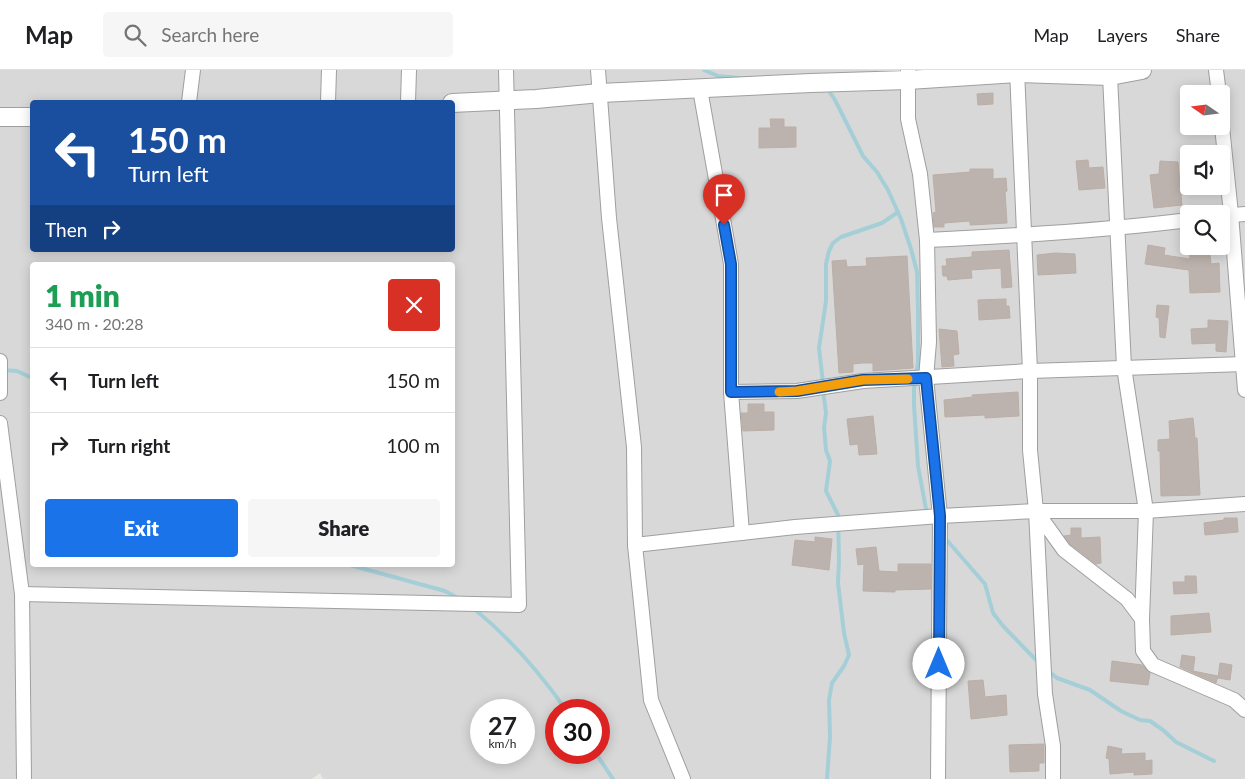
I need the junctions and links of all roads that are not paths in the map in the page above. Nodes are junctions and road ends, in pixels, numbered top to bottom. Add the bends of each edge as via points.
1 (193, 70) edge
2 (329, 70) edge
3 (409, 70) edge
4 (506, 70) edge
5 (598, 70) edge
6 (1142, 70) edge
7 (1216, 70) edge
8 (1018, 71) edge
9 (908, 75) edge
10 (1110, 76) junction
11 (1218, 85) edge
12 (700, 89) junction
13 (600, 93) junction
14 (189, 100) edge
15 (328, 100) edge
16 (408, 100) edge
17 (507, 100) junction
18 (455, 103) edge
19 (30, 116) edge
20 (0, 117) edge
21 (1223, 135) edge
22 (1233, 215) edge
23 (1180, 221) edge
24 (1116, 229) junction
25 (1025, 236) junction
26 (927, 240) junction
27 (0, 361) edge
28 (1244, 364) edge
29 (1124, 368) junction
30 (1030, 371) junction
31 (926, 378) junction
32 (1245, 390) edge
33 (731, 392) junction
34 (0, 393) edge
35 (0, 423) edge
36 (1245, 504) edge
37 (1146, 510) junction
38 (1036, 511) junction
39 (940, 516) junction
40 (742, 533) junction
41 (635, 545) junction
42 (22, 594) junction
43 (1142, 619) junction
44 (1245, 710) edge
45 (24, 779) edge
46 (683, 779) edge
47 (938, 779) edge
48 (1053, 779) edge

1 - 14 street
2 - 15 street
3 - 16 street
4 - 17 street
5 - 13 street
6 - 10 street
7 - 11 street
8 - 9 street
8 - 10 street
8 - 25 street
9 - 12 street
9 - 26 street via 908,119 920,174
10 - 24 street
12 - 13 street
12 - 33 street via 731,264
13 - 17 street
13 - 41 street via 609,218 634,447
17 - 18 street
17 - 42 street via 519,605
19 - 20 street
21 - 22 street
22 - 28 street
23 - 24 street
24 - 25 street
24 - 29 street
25 - 26 street
25 - 30 street
26 - 31 street via 929,342
27 - 34 street
28 - 29 street
28 - 32 street
29 - 30 street
29 - 37 street
30 - 31 street
30 - 38 street via 1030,450
31 - 33 street via 863,380 797,391
31 - 39 street
33 - 40 street
35 - 42 street
36 - 37 street
37 - 38 street
37 - 43 street
38 - 39 street
38 - 43 street via 1064,550 1128,599
38 - 48 street via 1045,694
39 - 40 street
39 - 47 street
40 - 41 street
41 - 46 street via 651,700
42 - 45 street
43 - 44 street via 1143,651 1153,665 1234,700

